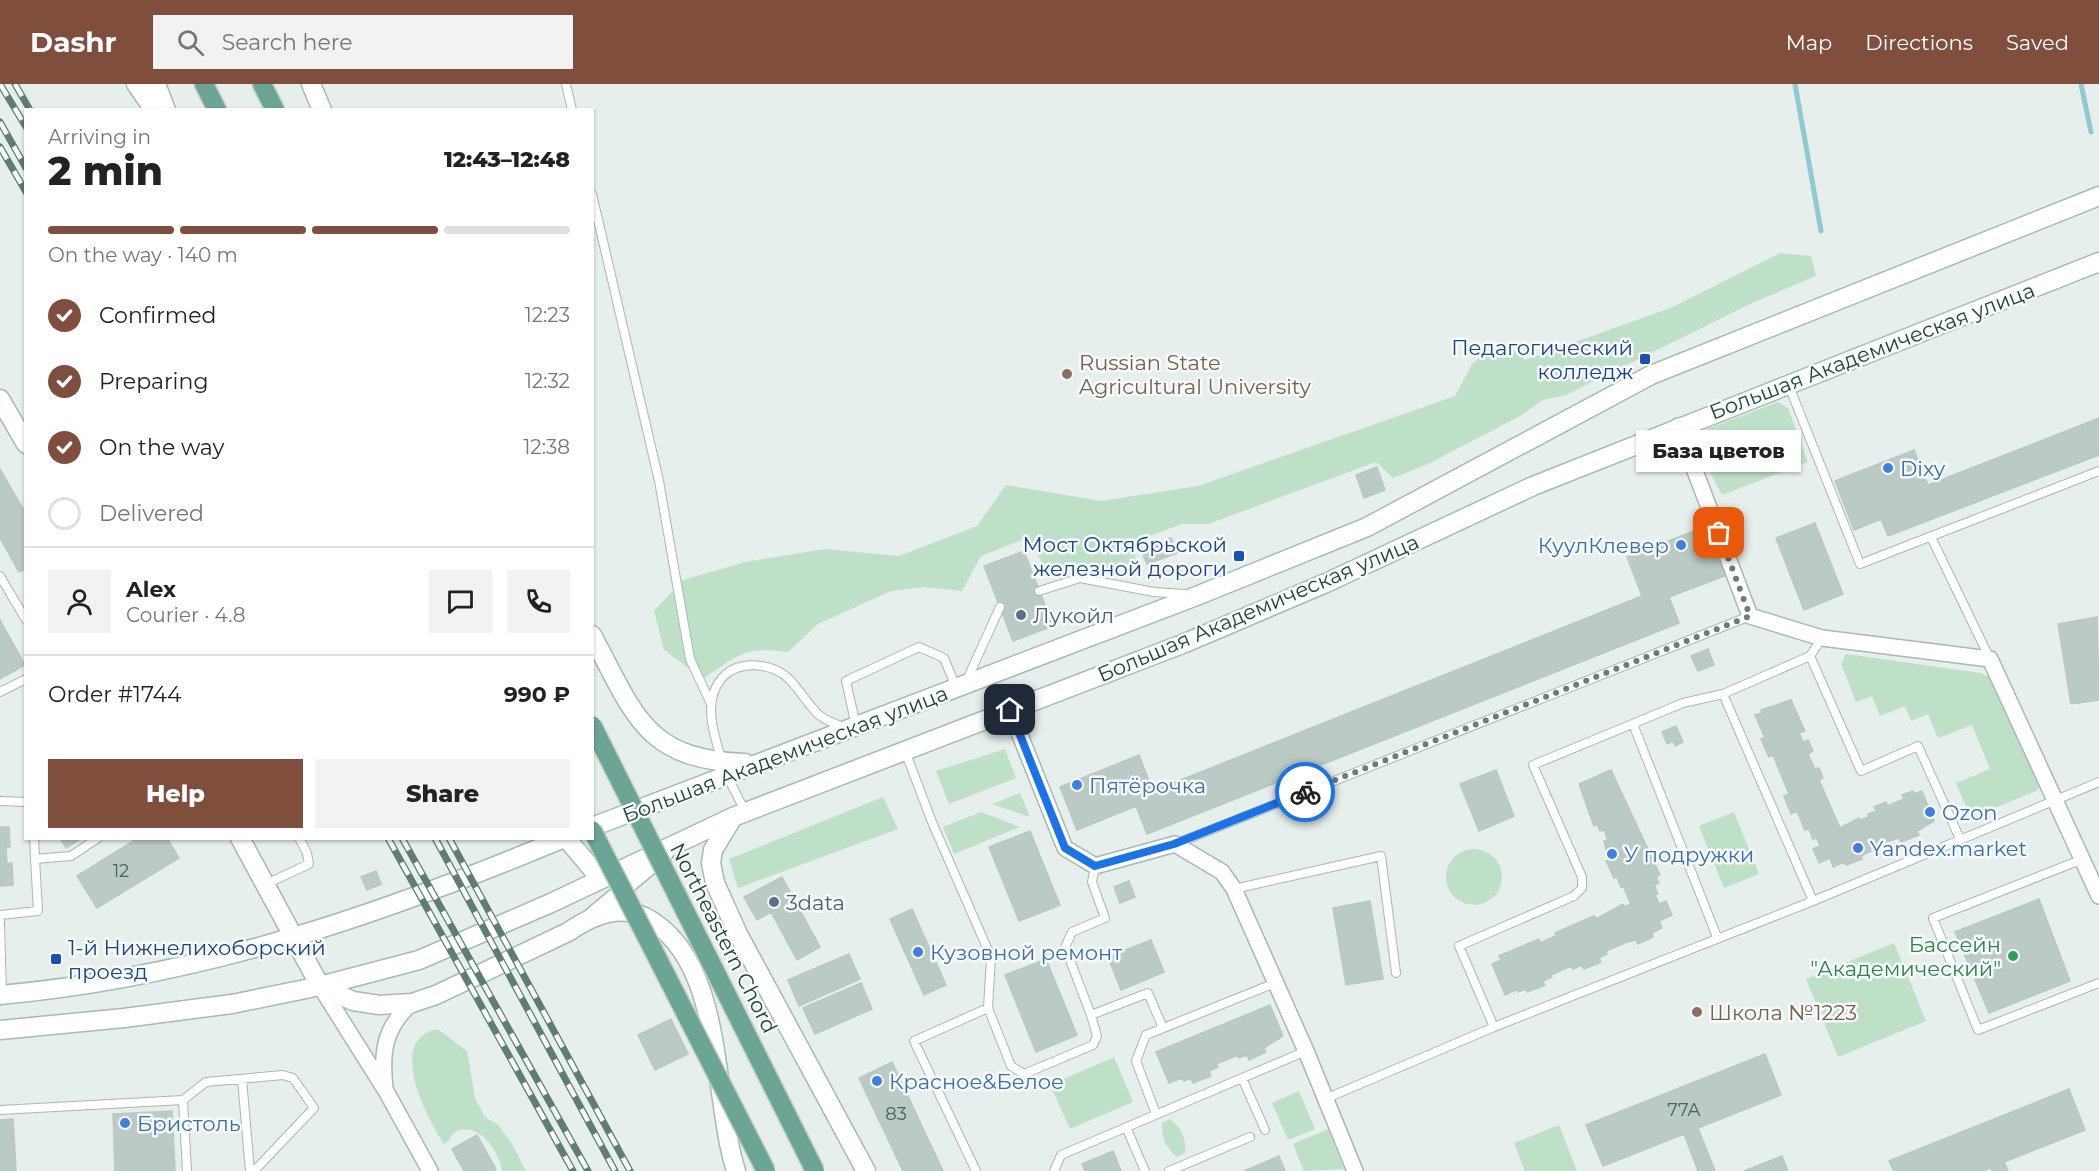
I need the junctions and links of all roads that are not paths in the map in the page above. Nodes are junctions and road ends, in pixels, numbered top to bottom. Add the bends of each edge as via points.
1 (136, 84) edge
2 (156, 84) edge
3 (204, 84) edge
4 (262, 84) edge
5 (311, 84) edge
6 (319, 84) edge
7 (566, 84) edge
8 (153, 108) edge
9 (165, 108) edge
10 (217, 108) edge
11 (274, 108) edge
12 (321, 108) edge
13 (328, 108) edge
14 (572, 108) edge
15 (2099, 196) edge
16 (594, 203) edge
17 (2099, 261) edge
18 (1788, 383) junction
19 (0, 399) edge
20 (1678, 426) junction
21 (24, 441) edge
22 (2099, 471) edge
23 (1931, 537) junction
24 (0, 576) edge
25 (1039, 591) dead end
26 (1199, 595) junction
27 (1000, 607) dead end
28 (1750, 616) junction
29 (24, 617) edge
30 (1822, 638) junction
31 (594, 639) edge
32 (1810, 656) junction
33 (1990, 659) junction
34 (24, 680) edge
35 (960, 688) junction
36 (0, 692) edge
37 (1723, 694) junction
38 (711, 704) junction
39 (1010, 710) junction
40 (1632, 724) junction
41 (852, 727) junction
42 (594, 729) edge
43 (905, 749) junction
44 (724, 768) junction
45 (2099, 782) edge
46 (2056, 798) junction
47 (0, 801) edge
48 (24, 802) edge
49 (739, 814) junction
50 (594, 827) edge
51 (594, 832) edge
52 (1960, 839) junction
53 (34, 840) edge
54 (96, 840) edge
55 (241, 840) edge
56 (300, 840) edge
57 (560, 840) edge
58 (567, 840) edge
59 (677, 844) junction
60 (1174, 844) junction
61 (35, 859) junction
62 (2083, 859) junction
63 (1095, 866) junction
64 (609, 876) junction
65 (265, 884) junction
66 (1234, 889) junction
67 (2099, 896) edge
68 (1813, 901) junction
69 (0, 915) edge
70 (586, 920) junction
71 (0, 922) edge
72 (1717, 937) junction
73 (293, 939) junction
74 (1396, 973) dead end
75 (1275, 983) junction
76 (2099, 983) edge
77 (320, 986) junction
78 (1, 995) edge
79 (412, 1003) junction
80 (988, 1008) junction
81 (1090, 1015) junction
82 (1494, 1027) junction
83 (1163, 1028) junction
84 (0, 1030) edge
85 (1306, 1051) junction
86 (1242, 1078) junction
87 (242, 1079) junction
88 (386, 1091) junction
89 (1325, 1099) junction
90 (183, 1100) junction
91 (0, 1110) edge
92 (1156, 1114) junction
93 (1126, 1127) junction
94 (1265, 1130) dead end
95 (1250, 1137) dead end
96 (187, 1171) edge
97 (250, 1171) edge
98 (254, 1171) edge
99 (430, 1171) edge
100 (736, 1171) edge
101 (766, 1171) edge
102 (815, 1171) edge
103 (866, 1171) edge
104 (976, 1171) edge
105 (1054, 1171) edge
106 (1145, 1171) edge
107 (1169, 1171) edge
108 (1355, 1171) edge

1 - 8 main road
2 - 9 main road
3 - 10 main road
4 - 11 main road
5 - 12 main road
6 - 13 main road
7 - 14 lane
15 - 26 main road, Большая Академическая улица via 1651,375 1367,527
16 - 38 lane via 659,481 690,659
17 - 18 main road, Большая Академическая улица
18 - 20 main road, Большая Академическая улица
18 - 23 lane via 1860,564
19 - 21 main road
20 - 28 street
20 - 39 main road, Большая Академическая улица via 1533,486 1326,584
22 - 23 lane
23 - 33 lane
24 - 29 lane
25 - 26 lane via 1080,578 1154,592
26 - 35 main road, Большая Академическая улица
27 - 35 lane
28 - 30 street
28 - 60 lane
30 - 32 lane
30 - 33 street
31 - 44 main road via 635,716 646,729 665,744
32 - 37 lane
32 - 52 lane via 1861,771 1918,746
33 - 46 street
34 - 36 lane
35 - 41 main road, Большая Академическая улица
35 - 41 lane via 944,658 919,647 846,681
37 - 40 lane via 1683,704
37 - 68 lane
38 - 41 lane via 716,686 728,672 746,665 763,666 787,677 818,714 831,723
38 - 44 lane via 713,731
39 - 43 main road, Большая Академическая улица
39 - 63 street via 1065,848
40 - 72 lane
40 - 82 lane via 1533,765 1582,878 1582,888 1574,896 1459,945
41 - 44 main road, Большая Академическая улица via 753,764
42 - 102 main road, Northeastern Chord, bridge
43 - 49 main road, Большая Академическая улица
43 - 80 lane via 991,957
44 - 49 lane
44 - 50 main road, Большая Академическая улица
45 - 46 lane
46 - 52 lane
46 - 62 street
47 - 48 lane
49 - 59 main road, Большая Академическая улица
49 - 103 main road via 713,850 715,883 738,934
51 - 101 main road, bridge
52 - 68 lane
53 - 61 lane
54 - 61 lane via 71,856
55 - 65 main road
56 - 65 lane via 309,864
57 - 73 main road via 398,904
58 - 64 main road via 593,870
59 - 64 main road, Большая Академическая улица
59 - 70 street
60 - 63 street
60 - 66 street via 1222,872
61 - 69 lane via 38,911
62 - 67 street
62 - 76 lane via 1933,918 1978,1030
63 - 81 lane via 1092,882 1105,918 1072,932 1065,948
64 - 77 main road, Большая Академическая улица via 419,960
65 - 73 main road
66 - 74 lane via 1381,855
66 - 75 street
68 - 72 lane
70 - 79 main road via 436,995
70 - 100 main road via 621,910 634,912 666,929 680,945 705,1005 727,1143
71 - 78 lane
72 - 82 lane
73 - 77 main road
73 - 78 main road via 170,970
75 - 83 lane
75 - 85 street
77 - 79 main road via 353,1001 379,1005
77 - 84 main road, Большая Академическая улица via 232,1004
77 - 88 street
79 - 88 street via 391,1025 384,1046
80 - 81 lane via 1011,1066 1024,1074 1093,1045 1097,1036
80 - 104 lane via 914,1041
81 - 83 lane via 1148,993
82 - 89 lane
83 - 92 lane via 1146,1035 1136,1061
85 - 86 lane
85 - 89 street
86 - 92 lane
86 - 94 lane
87 - 90 lane via 206,1082
87 - 97 lane
87 - 98 lane via 283,1075 293,1078 314,1108
88 - 99 street
89 - 108 street
90 - 91 lane
90 - 96 lane
92 - 93 lane
93 - 105 lane via 1061,1155
93 - 106 lane
95 - 107 lane

